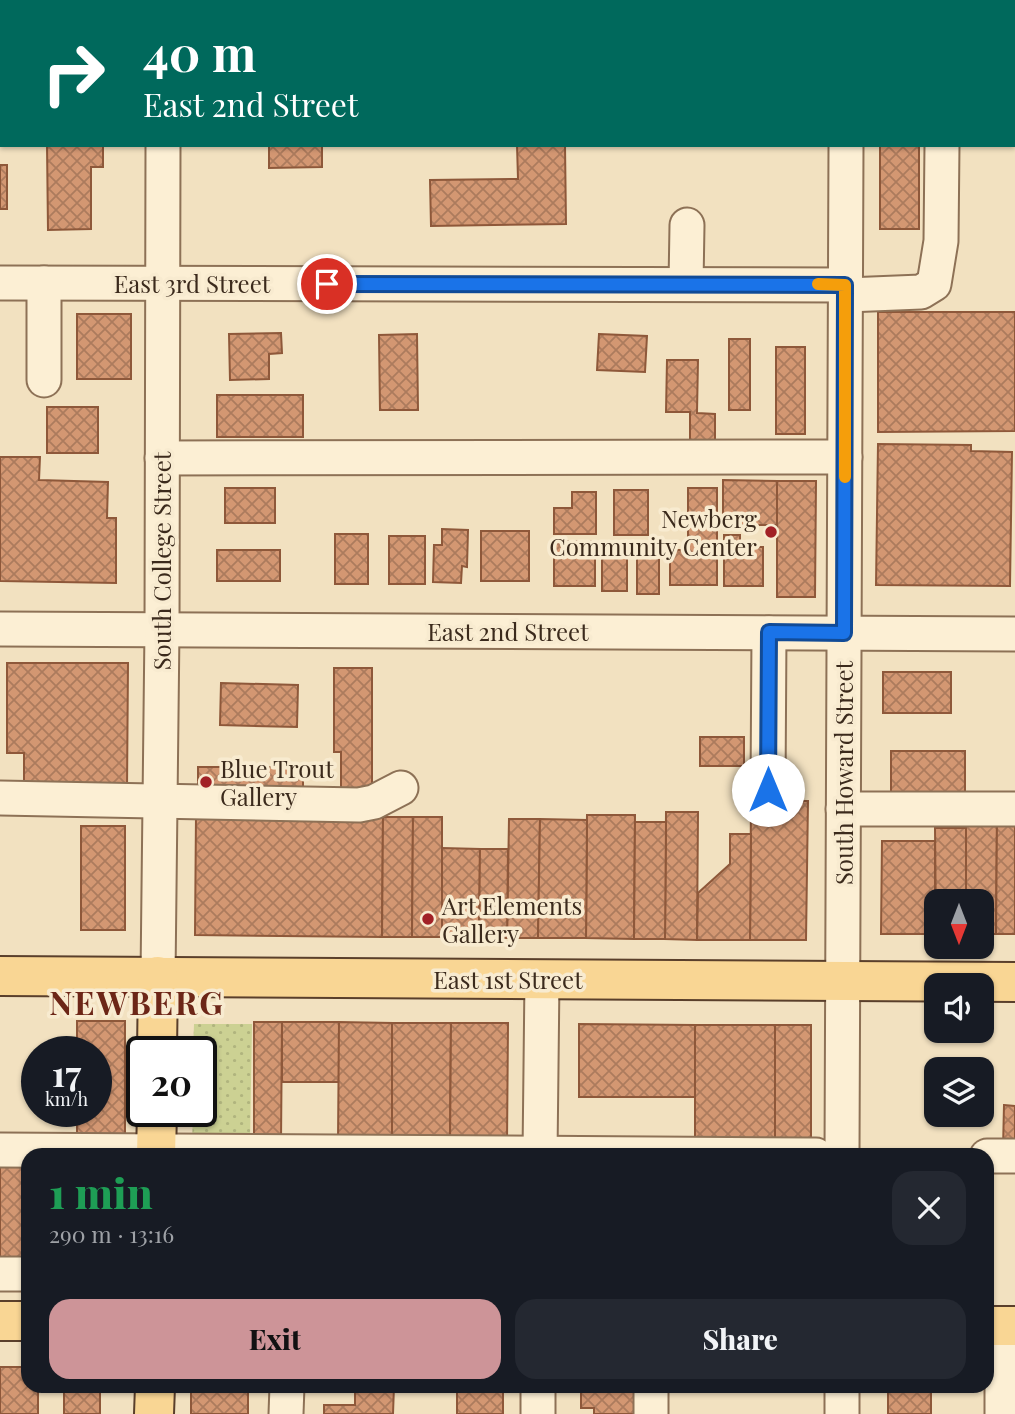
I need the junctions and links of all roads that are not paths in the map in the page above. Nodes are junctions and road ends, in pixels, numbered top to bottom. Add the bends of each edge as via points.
1 (163, 147) edge
2 (846, 147) edge
3 (942, 147) edge
4 (687, 225) dead end
5 (0, 283) edge
6 (44, 283) junction
7 (162, 283) junction
8 (686, 284) junction
9 (846, 290) junction
10 (44, 380) dead end
11 (845, 457) junction
12 (162, 458) junction
13 (0, 629) edge
14 (162, 629) junction
15 (769, 632) junction
16 (844, 633) junction
17 (1015, 634) edge
18 (401, 788) dead end
19 (768, 790) dead end
20 (0, 798) edge
21 (160, 802) junction
22 (843, 810) junction
23 (1015, 810) edge
24 (0, 976) edge
25 (158, 976) junction
26 (542, 979) junction
27 (842, 981) junction
28 (1015, 982) edge
29 (157, 1036) edge
30 (156, 1127) edge
31 (156, 1148) edge
32 (540, 1148) edge
33 (842, 1148) edge
34 (0, 1150) edge
35 (21, 1151) edge
36 (994, 1156) edge
37 (1015, 1156) edge
38 (0, 1274) edge
39 (21, 1274) edge
40 (0, 1321) edge
41 (21, 1321) edge
42 (1001, 1326) edge
43 (155, 1393) edge
44 (287, 1393) edge
45 (538, 1393) edge
46 (651, 1393) edge
47 (842, 1393) edge
48 (154, 1414) edge
49 (286, 1414) edge
50 (538, 1414) edge
51 (651, 1414) edge
52 (842, 1414) edge
53 (1002, 1414) edge

1 - 7 street, South College Street
2 - 9 street, South Howard Street
3 - 9 street, East 3rd Street via 941,242 934,284 921,292
4 - 8 street
5 - 6 street, East 3rd Street
6 - 7 street, East 3rd Street
6 - 10 street
7 - 8 street, East 3rd Street
7 - 12 street, South College Street
8 - 9 street, East 3rd Street
9 - 11 street, South Howard Street
11 - 12 street
11 - 16 street, South Howard Street
12 - 14 street, South College Street
13 - 14 street, East 2nd Street
14 - 15 street, East 2nd Street
14 - 21 street, South College Street
15 - 16 street, East 2nd Street
15 - 19 street
16 - 17 street, East 2nd Street
16 - 22 street, South Howard Street
18 - 21 street via 359,805
20 - 21 street
21 - 25 street, South College Street
22 - 23 street
22 - 27 street, South Howard Street
24 - 25 main road, East 1st Street
25 - 26 main road, East 1st Street
25 - 29 main road
26 - 27 main road, East 1st Street
26 - 32 street
27 - 28 main road, East 1st Street
27 - 33 street, South Howard Street
30 - 31 main road
34 - 35 street
36 - 37 street
38 - 39 street
40 - 41 main road
42 - 53 street
43 - 48 main road
44 - 49 street
45 - 50 street
46 - 51 street
47 - 52 street

